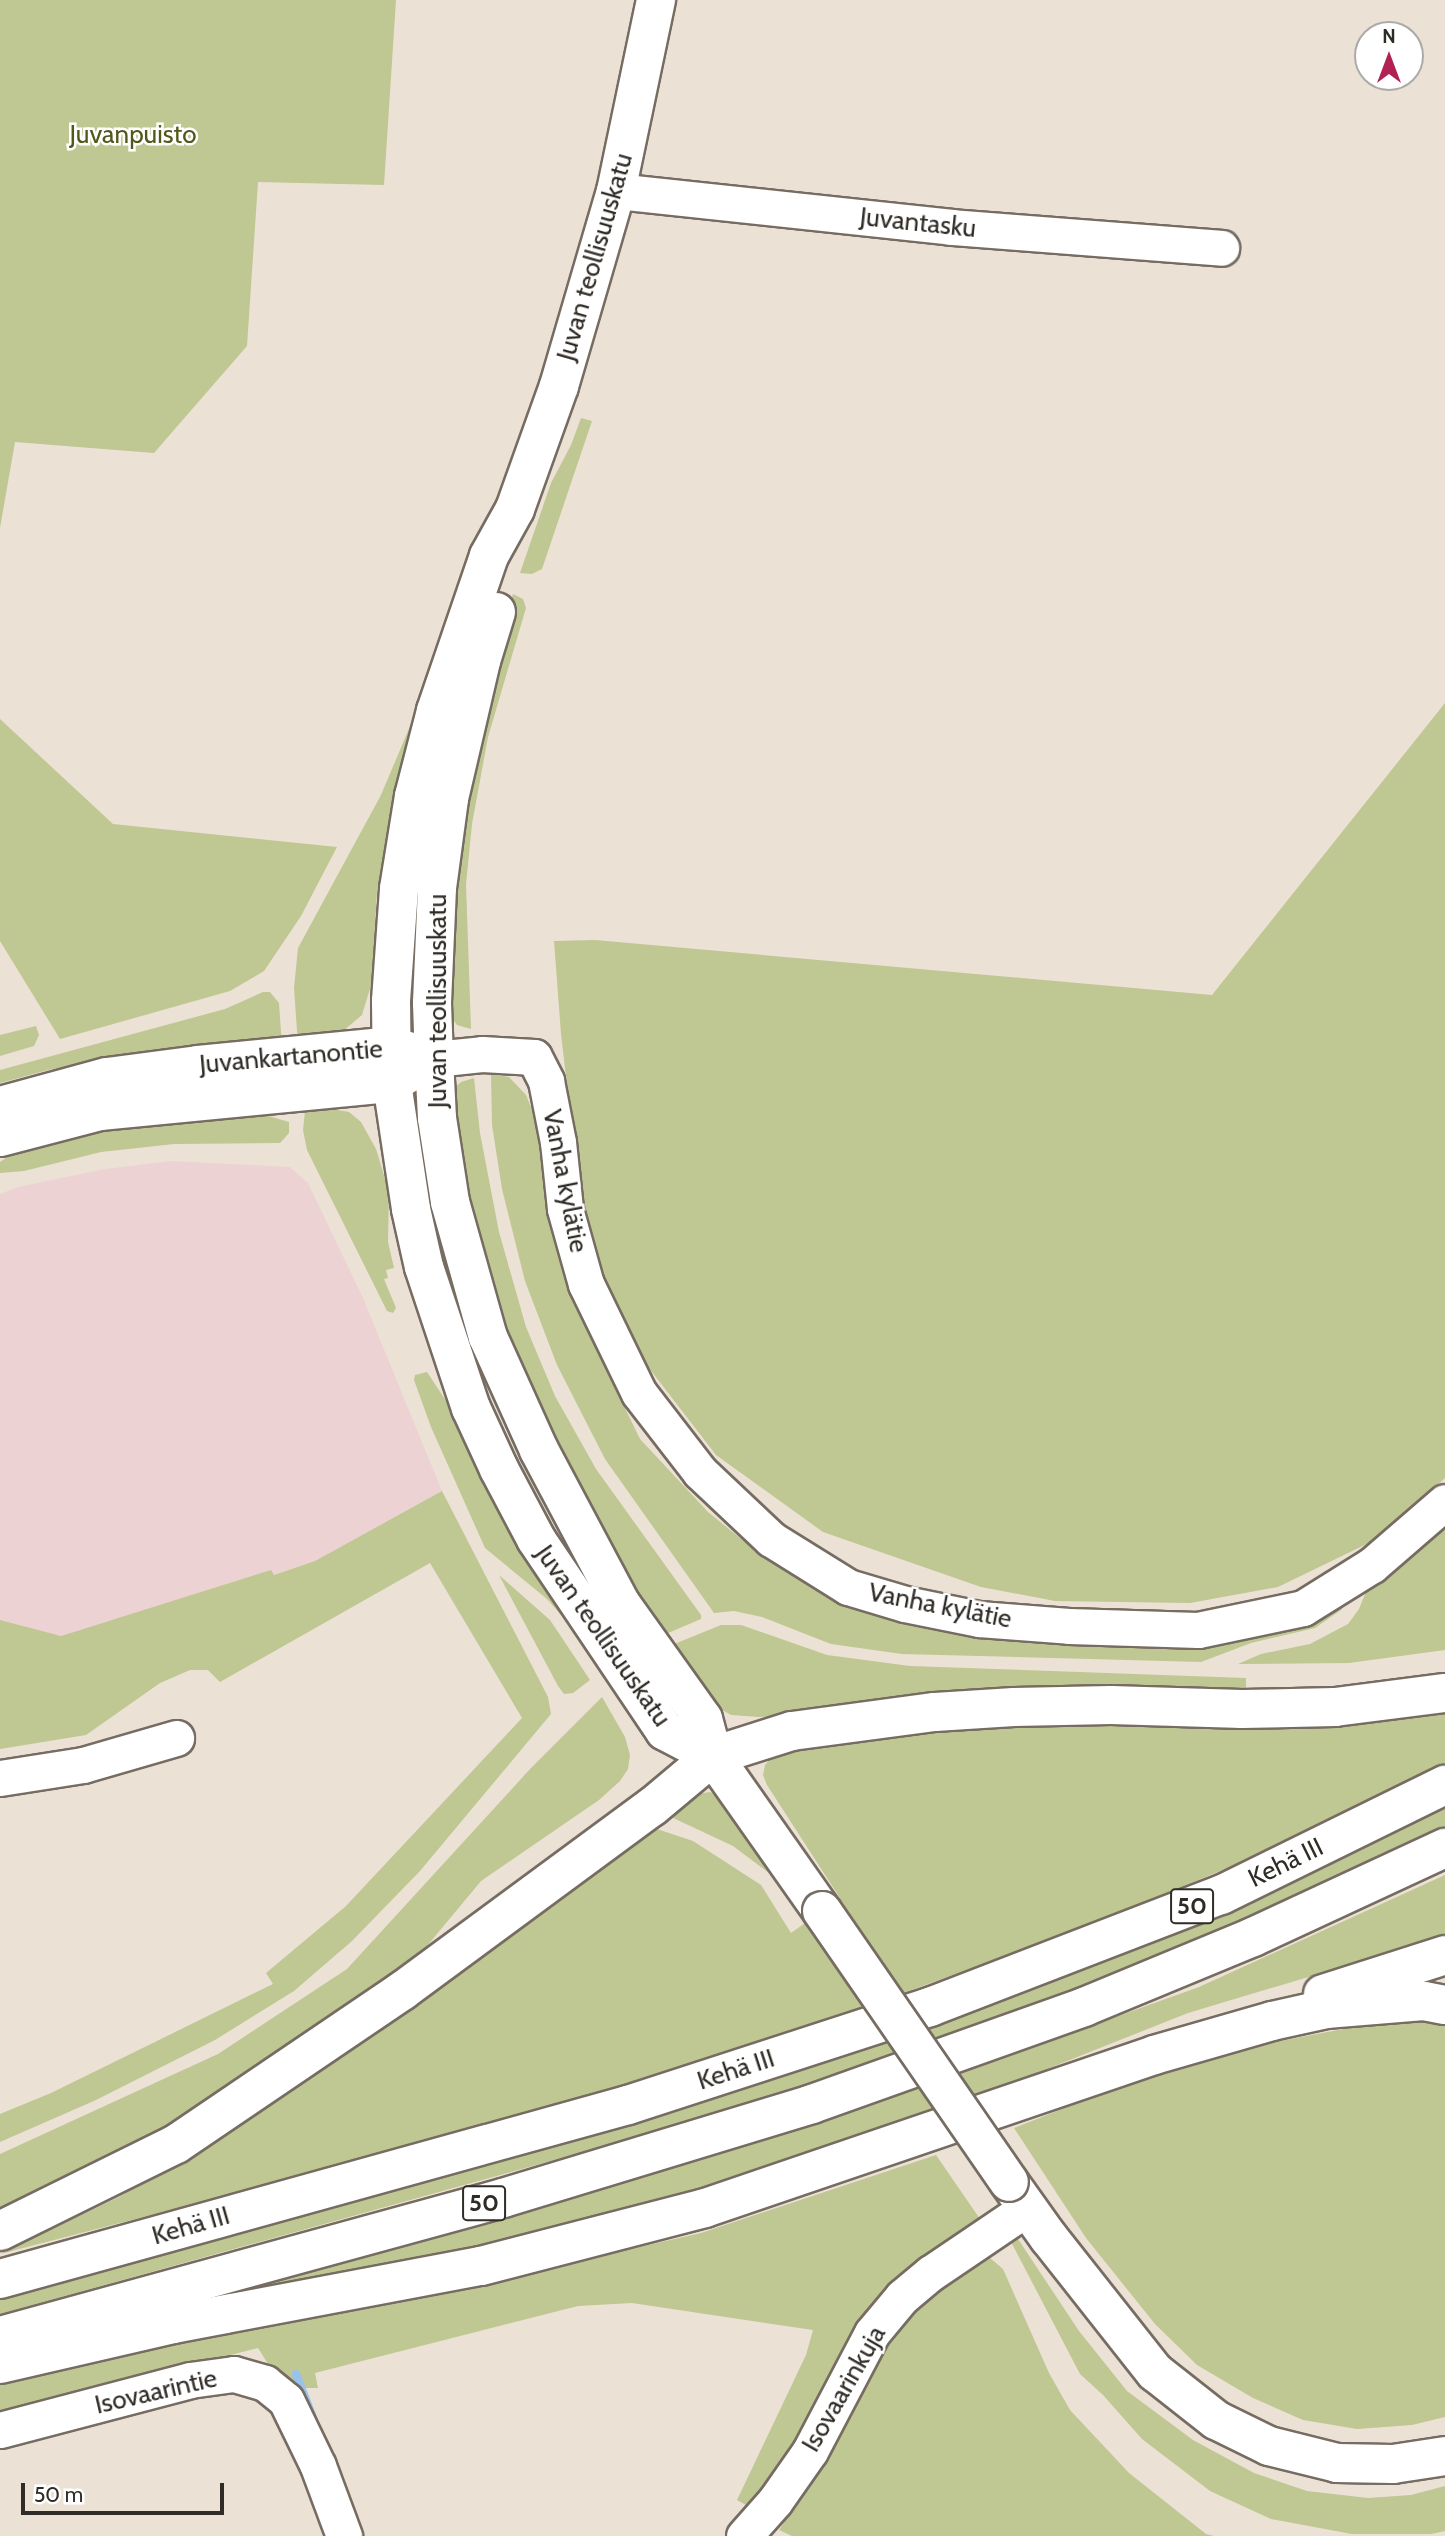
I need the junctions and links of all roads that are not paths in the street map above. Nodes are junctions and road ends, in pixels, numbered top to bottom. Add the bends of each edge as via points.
1 (656, 0) edge
2 (616, 191) junction
3 (1221, 248) dead end
4 (515, 509) junction
5 (434, 1059) junction
6 (391, 1065) junction
7 (0, 1106) edge
8 (0, 1137) edge
9 (1445, 1503) edge
10 (1445, 1693) edge
11 (176, 1738) dead end
12 (713, 1756) junction
13 (0, 1778) edge
14 (1445, 1785) edge
15 (1445, 1848) edge
16 (1445, 1955) edge
17 (1445, 2006) edge
18 (1272, 2021) junction
19 (1028, 2209) junction
20 (0, 2231) edge
21 (0, 2279) edge
22 (0, 2336) edge
23 (0, 2364) edge
24 (0, 2430) edge
25 (1445, 2438) edge
26 (1445, 2456) edge
27 (344, 2536) edge
28 (744, 2536) edge

1 - 2 main road, Juvan teollisuuskatu
2 - 3 street, Juvantasku via 951,227
2 - 4 main road, Juvan teollisuuskatu via 559,386
4 - 5 main road, Juvan teollisuuskatu via 511,565 481,661 449,799 433,943
4 - 6 main road, Juvan teollisuuskatu via 489,556 436,711 414,796 399,889
5 - 6 main road, Juvankartanontie
5 - 9 street, Vanha kylätie via 482,1054 534,1057 546,1081 565,1209 586,1284 639,1393 700,1472 771,1539 848,1587 979,1619 1198,1630 1303,1608 1372,1565
5 - 12 main road, Juvan teollisuuskatu via 437,1118 450,1202 488,1337 539,1450 614,1592 703,1719
6 - 7 main road, Juvankartanontie via 107,1077
6 - 8 main road, Juvankartanontie via 100,1111
6 - 12 main road, Juvan teollisuuskatu via 424,1267 466,1396 499,1469 536,1539 665,1731
10 - 12 main road via 1335,1707 1042,1706 935,1712 792,1731
11 - 13 street via 83,1765
12 - 19 main road, bridge
12 - 20 main road via 652,1807 402,1991 176,2144
14 - 21 main road, Kehä III / 50 via 1221,1895 930,2007 628,2105
15 - 22 main road, Kehä III / 50 via 1253,1937 1084,2007 812,2104 503,2198
16 - 18 main road via 1322,1994
17 - 18 main road via 1424,2001 1326,2009
18 - 23 main road via 1154,2055 705,2208 481,2266 173,2324
19 - 25 main road via 1166,2361 1216,2401 1271,2430 1342,2446 1376,2448
19 - 26 main road via 1155,2372 1216,2420 1269,2446 1337,2463 1393,2464
19 - 28 street, Isovaarinkuja via 902,2297 872,2333 810,2451
24 - 27 street, Isovaarintie via 190,2380 234,2374 265,2383 286,2400 318,2466

